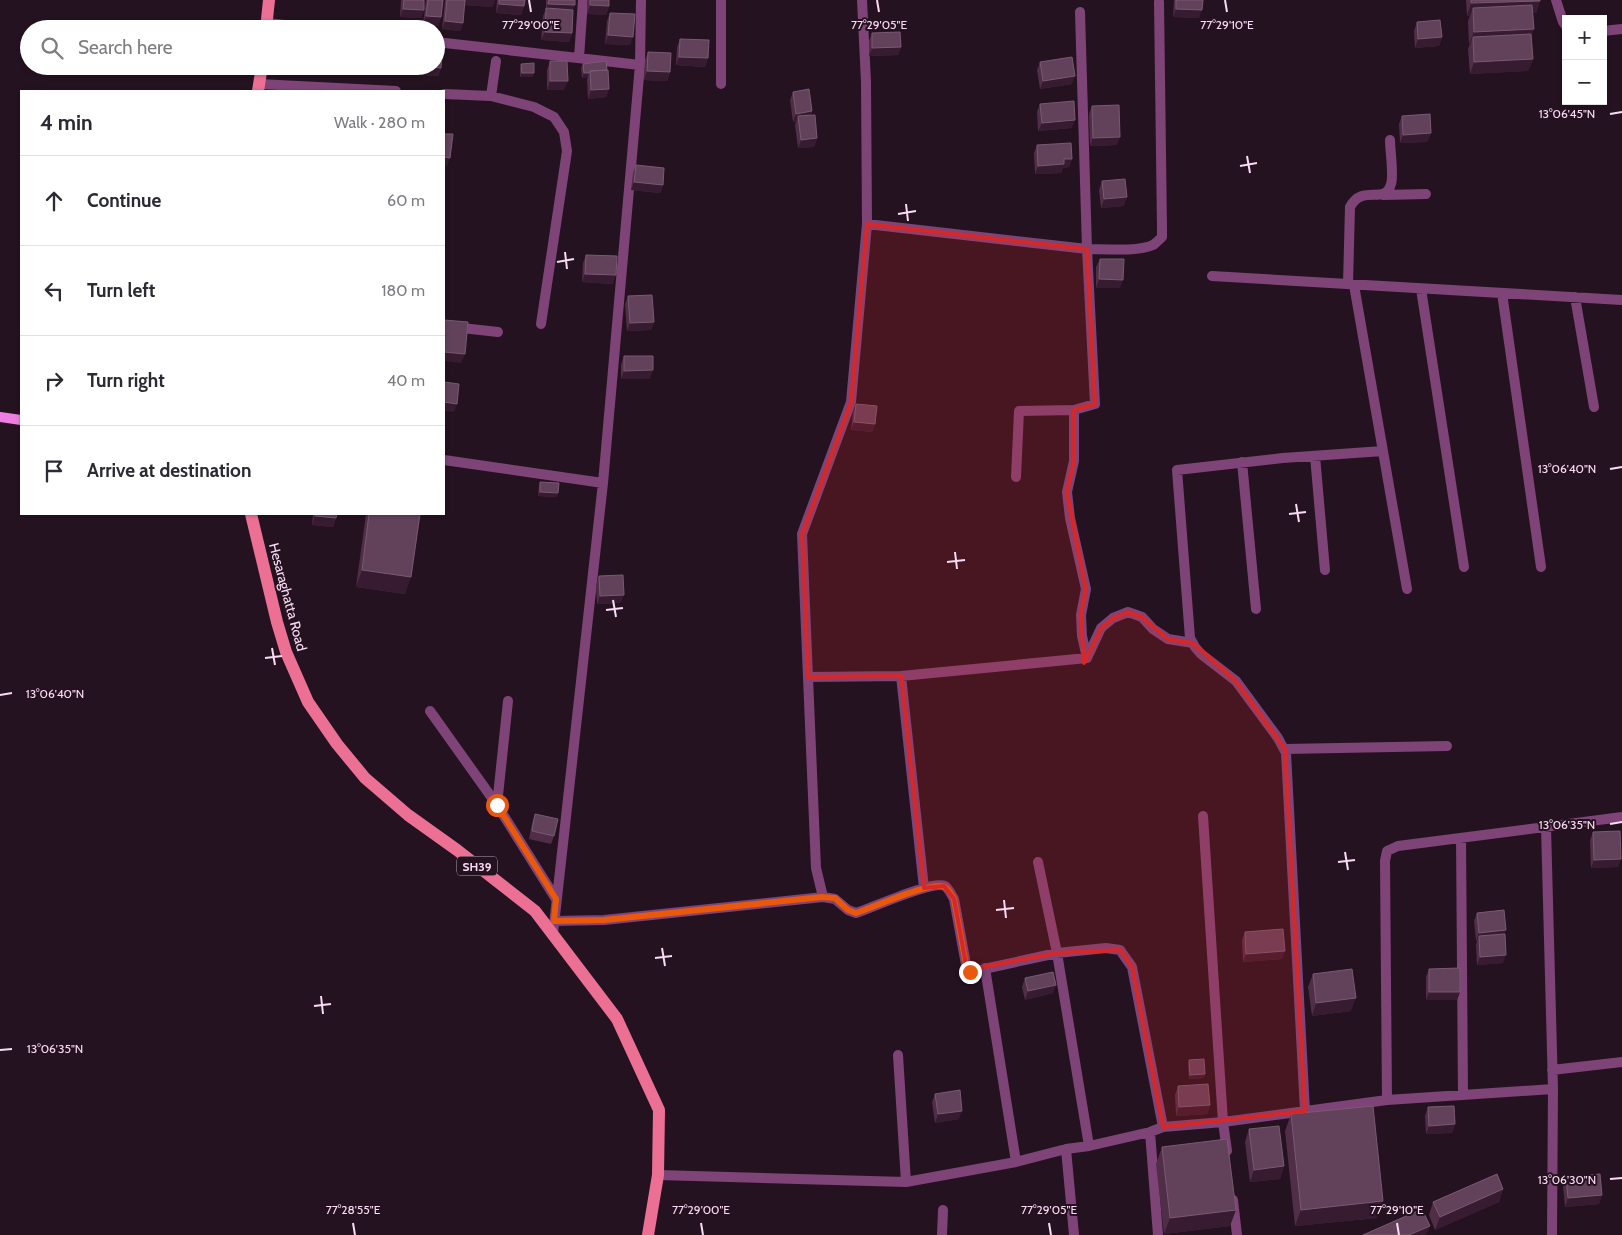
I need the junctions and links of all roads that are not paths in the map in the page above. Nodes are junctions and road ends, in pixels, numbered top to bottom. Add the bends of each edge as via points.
1 (269, 0) edge
2 (583, 0) edge
3 (641, 0) edge
4 (721, 0) edge
5 (862, 0) edge
6 (1556, 0) edge
7 (1159, 2) dead end
8 (1080, 12) dead end
9 (267, 20) edge
10 (1562, 22) edge
11 (1622, 29) edge
12 (1607, 31) edge
13 (445, 43) edge
14 (579, 58) junction
15 (496, 61) dead end
16 (640, 65) junction
17 (261, 75) edge
18 (721, 84) dead end
19 (259, 88) edge
20 (350, 90) edge
21 (445, 94) edge
22 (491, 96) junction
23 (1390, 140) dead end
24 (1383, 194) junction
25 (1426, 194) dead end
26 (867, 224) junction
27 (1087, 249) junction
28 (1212, 276) dead end
29 (1351, 284) junction
30 (1421, 289) junction
31 (1502, 293) junction
32 (1575, 298) junction
33 (1622, 300) edge
34 (541, 324) dead end
35 (445, 326) edge
36 (498, 332) dead end
37 (1594, 407) dead end
38 (1074, 410) junction
39 (0, 417) edge
40 (20, 420) edge
41 (1383, 452) junction
42 (1315, 456) junction
43 (445, 460) edge
44 (1242, 462) junction
45 (1016, 478) dead end
46 (603, 483) junction
47 (251, 515) edge
48 (1464, 567) dead end
49 (1541, 567) dead end
50 (1325, 570) dead end
51 (1407, 589) dead end
52 (1256, 609) dead end
53 (1193, 643) junction
54 (1087, 658) junction
55 (808, 676) junction
56 (901, 676) junction
57 (508, 701) dead end
58 (430, 711) dead end
59 (1447, 746) dead end
60 (1285, 749) junction
61 (497, 805) junction
62 (1203, 816) dead end
63 (1622, 817) edge
64 (1546, 827) junction
65 (1461, 838) junction
66 (1038, 862) dead end
67 (924, 888) junction
68 (822, 897) junction
69 (556, 899) junction
70 (554, 921) junction
71 (552, 934) junction
72 (1056, 953) junction
73 (985, 968) junction
74 (898, 1055) dead end
75 (1622, 1062) edge
76 (1552, 1070) junction
77 (1553, 1089) junction
78 (1463, 1095) junction
79 (1387, 1100) junction
80 (1305, 1111) junction
81 (1223, 1122) junction
82 (1163, 1127) junction
83 (1150, 1132) junction
84 (1089, 1146) junction
85 (1066, 1149) junction
86 (1228, 1160) edge
87 (1016, 1162) junction
88 (658, 1175) junction
89 (906, 1182) junction
90 (1231, 1188) edge
91 (943, 1210) dead end
92 (648, 1235) edge
93 (942, 1235) edge
94 (1074, 1235) edge
95 (1158, 1235) edge
96 (1237, 1235) edge
97 (1552, 1235) edge

1 - 9 main road
2 - 14 street
3 - 16 street
4 - 18 street
5 - 26 street
6 - 10 street
7 - 27 street via 1162,237 1145,247
8 - 27 street
11 - 12 street
13 - 14 street
14 - 16 street
15 - 22 street
16 - 46 street
17 - 19 main road
19 - 20 street
21 - 22 street
22 - 34 street via 554,117 564,132 566,151
23 - 24 street via 1392,183
24 - 25 street
24 - 29 street via 1362,195 1354,199 1350,207
26 - 27 street
26 - 55 street via 851,402 802,534
27 - 38 street via 1095,404
28 - 29 street
29 - 30 street
29 - 41 street
30 - 31 street
30 - 48 street
31 - 32 street
31 - 49 street
32 - 33 street
32 - 37 street
35 - 36 street
38 - 45 street via 1019,411
38 - 54 street via 1074,461 1067,492 1086,589 1081,615
39 - 40 street
41 - 42 street
41 - 51 street
42 - 44 street
42 - 50 street
43 - 46 street
44 - 52 street
44 - 53 street via 1177,470 1190,638
46 - 69 street
47 - 71 main road, Hesaraghatta Road / SH39 via 286,652 308,702 337,744 365,778 408,815 535,911
53 - 54 street via 1168,640 1142,616 1128,612 1101,628
53 - 60 street via 1236,681
54 - 56 street
55 - 56 street
55 - 68 street via 816,868
56 - 67 street
57 - 61 street
58 - 61 street
59 - 60 street
60 - 80 street
61 - 69 street
62 - 81 street
63 - 64 street
64 - 65 street
64 - 76 street
65 - 78 street
65 - 79 street via 1398,846 1387,851
66 - 72 street
67 - 68 street via 856,913 835,898
67 - 73 street via 936,885 949,890 954,899 967,970 974,972
68 - 70 street via 604,920
69 - 70 street
70 - 71 street
71 - 88 main road, Hesaraghatta Road / SH39 via 617,1019 659,1110
72 - 73 street
72 - 82 street via 1106,948 1120,950 1132,967
72 - 84 street
73 - 87 street
74 - 89 street
75 - 76 street
76 - 77 street
77 - 78 street
77 - 97 street
78 - 79 street
79 - 80 street
80 - 81 street
81 - 82 street
81 - 86 street
82 - 83 street
83 - 84 street
83 - 95 street
84 - 85 street
85 - 87 street
85 - 94 street
87 - 89 street
88 - 89 street
88 - 92 main road, Hesaraghatta Road / SH39
90 - 96 street
91 - 93 street

